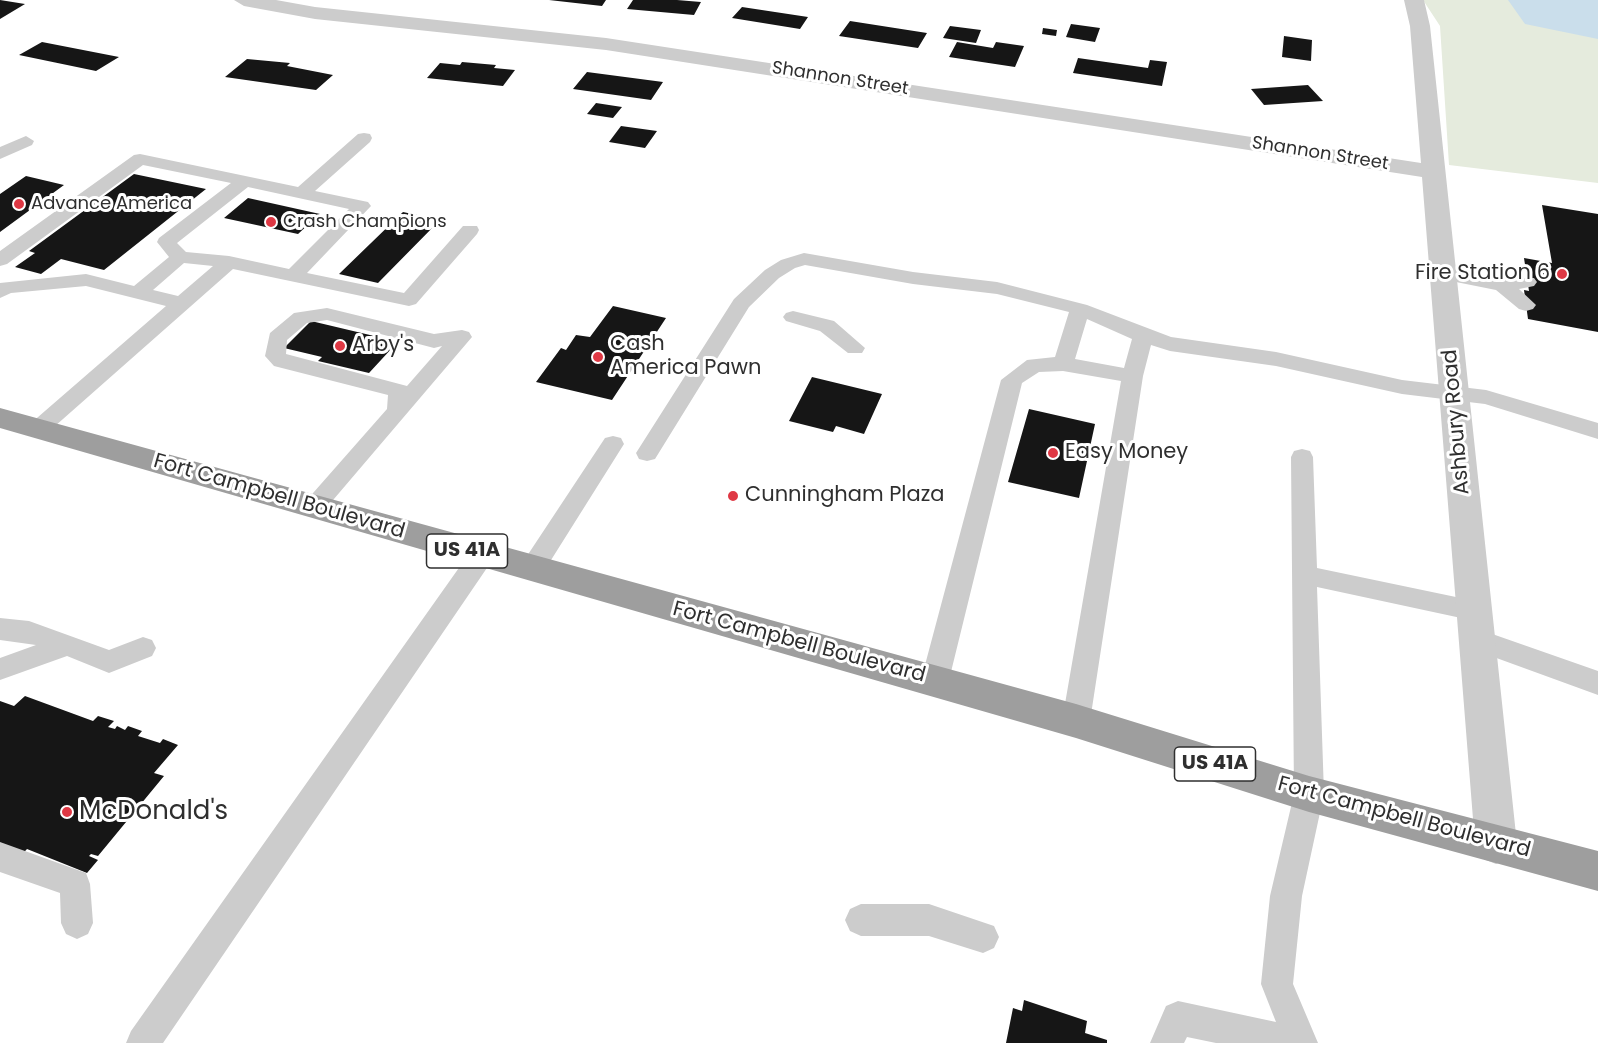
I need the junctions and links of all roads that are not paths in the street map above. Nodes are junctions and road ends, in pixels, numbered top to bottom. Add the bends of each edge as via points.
1 (244, 0) edge
2 (1414, 0) edge
3 (364, 138) dead end
4 (26, 141) dead end
5 (0, 154) edge
6 (1434, 172) junction
7 (245, 181) junction
8 (302, 193) junction
9 (470, 230) dead end
10 (180, 257) junction
11 (0, 260) edge
12 (229, 262) junction
13 (1443, 274) junction
14 (1526, 274) dead end
15 (293, 276) junction
16 (2, 285) edge
17 (1502, 285) junction
18 (138, 293) junction
19 (183, 304) junction
20 (1526, 305) dead end
21 (1080, 309) junction
22 (793, 317) dead end
23 (1143, 336) junction
24 (855, 348) dead end
25 (1063, 364) junction
26 (1132, 376) junction
27 (1455, 394) junction
28 (398, 411) junction
29 (0, 418) edge
30 (38, 429) junction
31 (1598, 430) edge
32 (613, 444) dead end
33 (647, 453) dead end
34 (1302, 457) dead end
35 (314, 507) junction
36 (482, 555) junction
37 (532, 569) junction
38 (1305, 575) junction
39 (1476, 626) junction
40 (0, 629) edge
41 (68, 645) junction
42 (143, 648) dead end
43 (0, 669) edge
44 (935, 680) junction
45 (1598, 683) edge
46 (1076, 721) junction
47 (1310, 794) junction
48 (1496, 844) junction
49 (0, 857) edge
50 (1598, 870) edge
51 (861, 920) dead end
52 (77, 923) dead end
53 (983, 937) dead end
54 (1173, 1030) edge
55 (143, 1043) edge
56 (1294, 1043) edge
57 (1301, 1043) edge

1 - 6 street, Shannon Street via 326,15 618,45
2 - 6 street, Ashbury Road
3 - 8 lane
4 - 5 lane
6 - 13 street, Ashbury Road
7 - 8 lane
7 - 10 lane via 166,242
7 - 11 lane via 140,159
8 - 15 lane via 362,206
9 - 15 lane via 409,300
10 - 12 lane
10 - 18 lane
12 - 15 lane
12 - 19 lane
13 - 17 lane
13 - 27 street, Ashbury Road
14 - 17 lane
16 - 18 lane via 86,280
17 - 20 lane
18 - 19 lane
19 - 30 lane
21 - 23 lane
21 - 25 lane
21 - 33 lane via 997,288 914,278 817,259 788,264 757,285 741,303
22 - 24 lane via 827,326
23 - 26 lane
23 - 27 lane
25 - 26 lane
25 - 44 lane via 1034,365 1012,380
26 - 46 lane
27 - 31 lane via 1510,402
27 - 39 street, Ashbury Road
28 - 28 lane via 462,338 434,341 321,314 301,318 277,338 275,356 281,361 399,391
28 - 35 lane
29 - 30 highway, Fort Campbell Boulevard / US 41A
30 - 35 highway, Fort Campbell Boulevard / US 41A
32 - 37 lane
34 - 38 lane
35 - 36 highway, Fort Campbell Boulevard / US 41A
36 - 37 highway, Fort Campbell Boulevard / US 41A
36 - 55 lane
37 - 44 highway, Fort Campbell Boulevard / US 41A
38 - 39 lane
38 - 47 lane
39 - 45 lane
39 - 48 street, Ashbury Road
40 - 41 lane via 19,629
41 - 42 lane via 109,662
41 - 43 lane
44 - 46 highway, Fort Campbell Boulevard / US 41A
46 - 47 highway, Fort Campbell Boulevard / US 41A
47 - 48 highway, Fort Campbell Boulevard / US 41A
47 - 57 lane via 1286,896 1277,984
48 - 50 highway, Fort Campbell Boulevard / US 41A
49 - 52 lane via 75,884
51 - 53 lane via 929,920
54 - 56 lane

